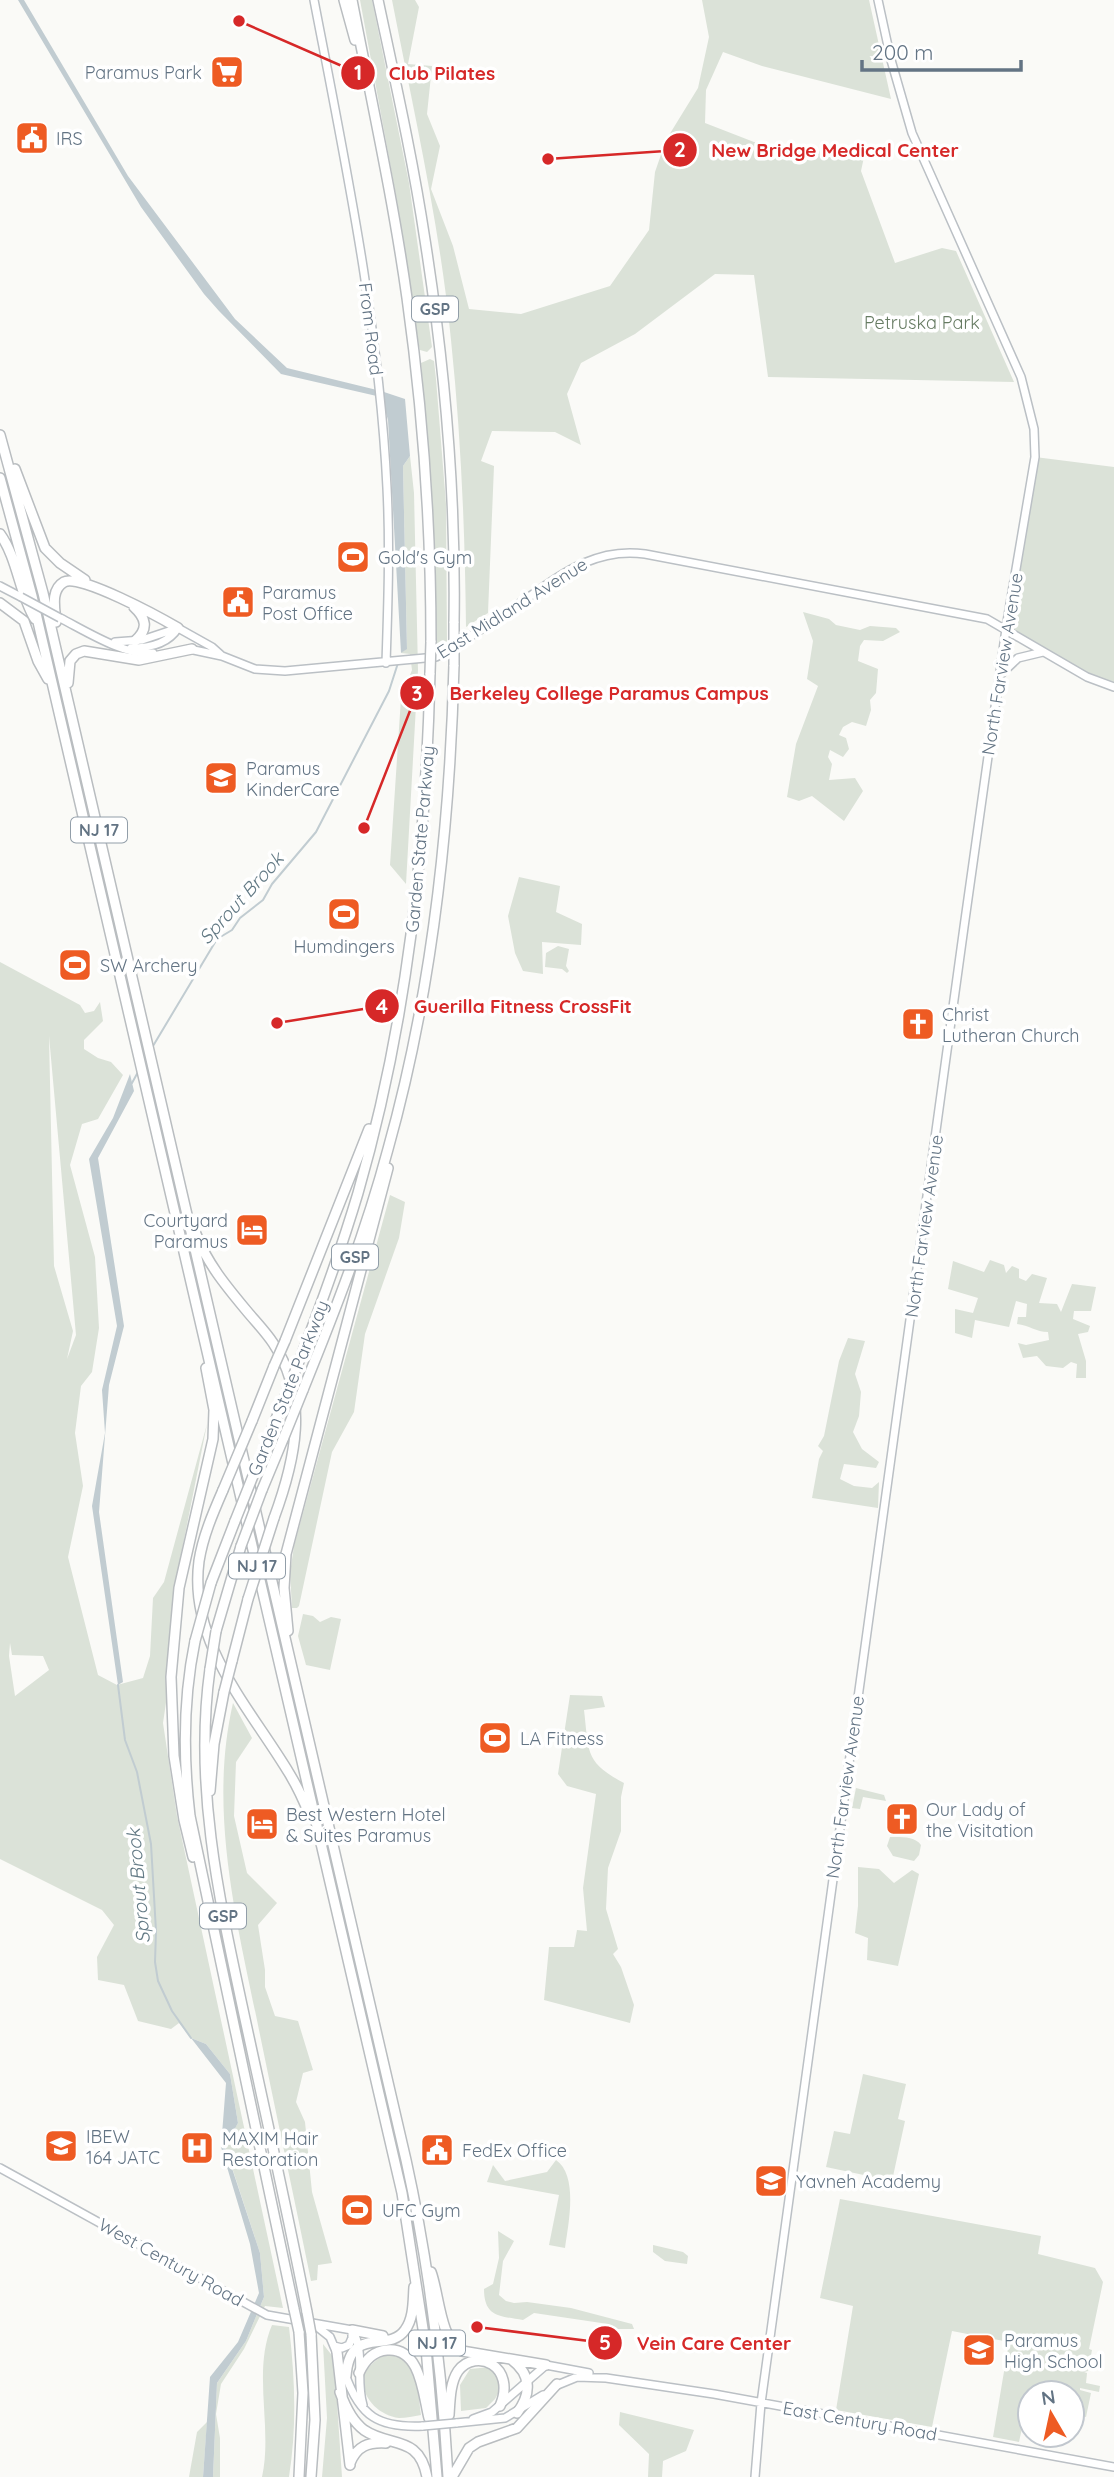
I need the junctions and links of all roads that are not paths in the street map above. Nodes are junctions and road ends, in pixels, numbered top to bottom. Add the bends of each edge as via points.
1 (314, 0) edge
2 (344, 0) edge
3 (352, 0) edge
4 (378, 0) edge
5 (878, 0) edge
6 (366, 71) junction
7 (0, 437) edge
8 (0, 478) edge
9 (0, 534) edge
10 (0, 586) edge
11 (95, 587) junction
12 (0, 603) edge
13 (133, 606) junction
14 (38, 626) junction
15 (178, 628) junction
16 (1006, 628) junction
17 (135, 641) junction
18 (110, 642) junction
19 (126, 648) junction
20 (192, 649) junction
21 (1044, 651) junction
22 (222, 656) junction
23 (390, 662) junction
24 (61, 667) junction
25 (1000, 676) junction
26 (1114, 687) edge
27 (54, 688) junction
28 (68, 702) junction
29 (386, 1082) junction
30 (396, 1120) junction
31 (184, 1200) junction
32 (194, 1296) junction
33 (292, 1667) junction
34 (208, 1821) junction
35 (318, 1832) junction
36 (206, 1892) junction
37 (0, 2168) edge
38 (424, 2250) junction
39 (414, 2264) junction
40 (311, 2323) junction
41 (352, 2330) junction
42 (392, 2338) junction
43 (359, 2346) junction
44 (336, 2349) junction
45 (510, 2359) junction
46 (546, 2365) junction
47 (359, 2374) junction
48 (346, 2376) junction
49 (606, 2378) junction
50 (527, 2382) junction
51 (557, 2385) junction
52 (340, 2392) junction
53 (761, 2403) junction
54 (500, 2406) junction
55 (364, 2409) junction
56 (517, 2413) junction
57 (456, 2423) junction
58 (434, 2435) junction
59 (446, 2437) junction
60 (405, 2445) junction
61 (1114, 2467) edge
62 (299, 2477) edge
63 (311, 2477) edge
64 (427, 2477) edge
65 (437, 2477) edge
66 (450, 2477) edge
67 (755, 2477) edge

1 - 23 street, From Road via 359,235 378,383 388,509
2 - 6 highway
3 - 6 highway, Garden State Parkway / GSP
4 - 30 highway, Garden State Parkway / GSP, bridge via 419,201 437,326 450,471 454,622 438,892
5 - 16 street, North Farview Avenue via 912,133 1021,377 1031,412 1034,469
6 - 29 highway, Garden State Parkway / GSP, bridge via 414,358 430,560 430,673 419,875
7 - 11 highway via 46,548
7 - 24 highway, NJ 17
8 - 14 highway, NJ 17
9 - 14 highway
10 - 18 street, East Midland Avenue, bridge
11 - 13 highway
11 - 24 highway via 69,580 57,588 54,603
12 - 27 highway via 24,621 38,661
13 - 15 highway
13 - 17 highway via 145,623
14 - 27 highway, NJ 17
15 - 17 street, East Midland Avenue
15 - 19 street, East Midland Avenue via 158,644
15 - 22 street, East Midland Avenue
16 - 21 street, East Midland Avenue
16 - 23 street, East Midland Avenue via 977,616 628,552 583,562 442,655
16 - 25 street, North Farview Avenue
17 - 18 street, East Midland Avenue
18 - 19 street, East Midland Avenue
19 - 20 street, East Midland Avenue via 147,654
20 - 22 street, East Midland Avenue
20 - 28 highway via 147,660 80,652 68,665
21 - 25 street via 1018,658
21 - 26 street, East Midland Avenue
22 - 23 street, East Midland Avenue via 267,670
24 - 28 highway, NJ 17
25 - 53 street, North Farview Avenue
27 - 32 highway, NJ 17
28 - 31 highway, NJ 17
29 - 35 highway, bridge via 352,1178 207,1529 199,1563 198,1598 218,1660 289,1772
29 - 36 highway, Garden State Parkway / GSP, bridge via 331,1277 211,1583 195,1640 186,1700 185,1758 190,1816
30 - 33 highway via 371,1241 286,1554 284,1588
30 - 34 highway, Garden State Parkway / GSP, bridge via 357,1250 241,1546 216,1631 204,1734
31 - 33 highway, NJ 17
31 - 34 highway, bridge via 211,1266 272,1343 288,1374 294,1406 290,1474 248,1600 224,1692 214,1744
32 - 35 highway, NJ 17
32 - 36 highway via 214,1424 177,1602 171,1701 183,1811
33 - 38 highway, NJ 17
34 - 63 highway, Garden State Parkway / GSP, bridge via 223,1915 312,2334
35 - 39 highway, NJ 17
36 - 62 highway, Garden State Parkway / GSP, bridge via 299,2332 303,2406
37 - 40 street, West Century Road via 267,2315
38 - 45 highway via 452,2344 462,2351
38 - 59 highway, NJ 17
39 - 42 highway via 410,2321 403,2333
39 - 58 highway, NJ 17
40 - 41 street, West Century Road
40 - 44 street via 324,2331
41 - 42 highway
41 - 43 street
41 - 44 street via 349,2345
42 - 43 highway
43 - 47 street
43 - 48 highway via 349,2357
44 - 48 street
44 - 52 highway
45 - 46 highway
45 - 50 highway via 522,2369
46 - 49 street, East Century Road
46 - 50 street, East Century Road
47 - 55 street
47 - 58 highway via 370,2357 382,2350 407,2356 415,2365
48 - 55 street
49 - 51 street, East Century Road via 577,2376
49 - 53 street, East Century Road
50 - 54 street, East Century Road
50 - 56 highway via 526,2398
51 - 56 street, East Century Road
51 - 66 highway via 517,2428 469,2448
52 - 60 highway via 364,2430
52 - 60 highway via 350,2465 356,2452 368,2443
53 - 61 street, East Century Road
53 - 67 street, North Farview Avenue
54 - 57 street, East Century Road via 484,2416
54 - 59 highway via 506,2386 500,2371 485,2362 467,2363 453,2382
55 - 57 street, East Century Road, bridge via 384,2423
56 - 57 street, East Century Road via 500,2420
58 - 65 highway, NJ 17
59 - 66 highway, NJ 17
60 - 64 highway via 421,2459

